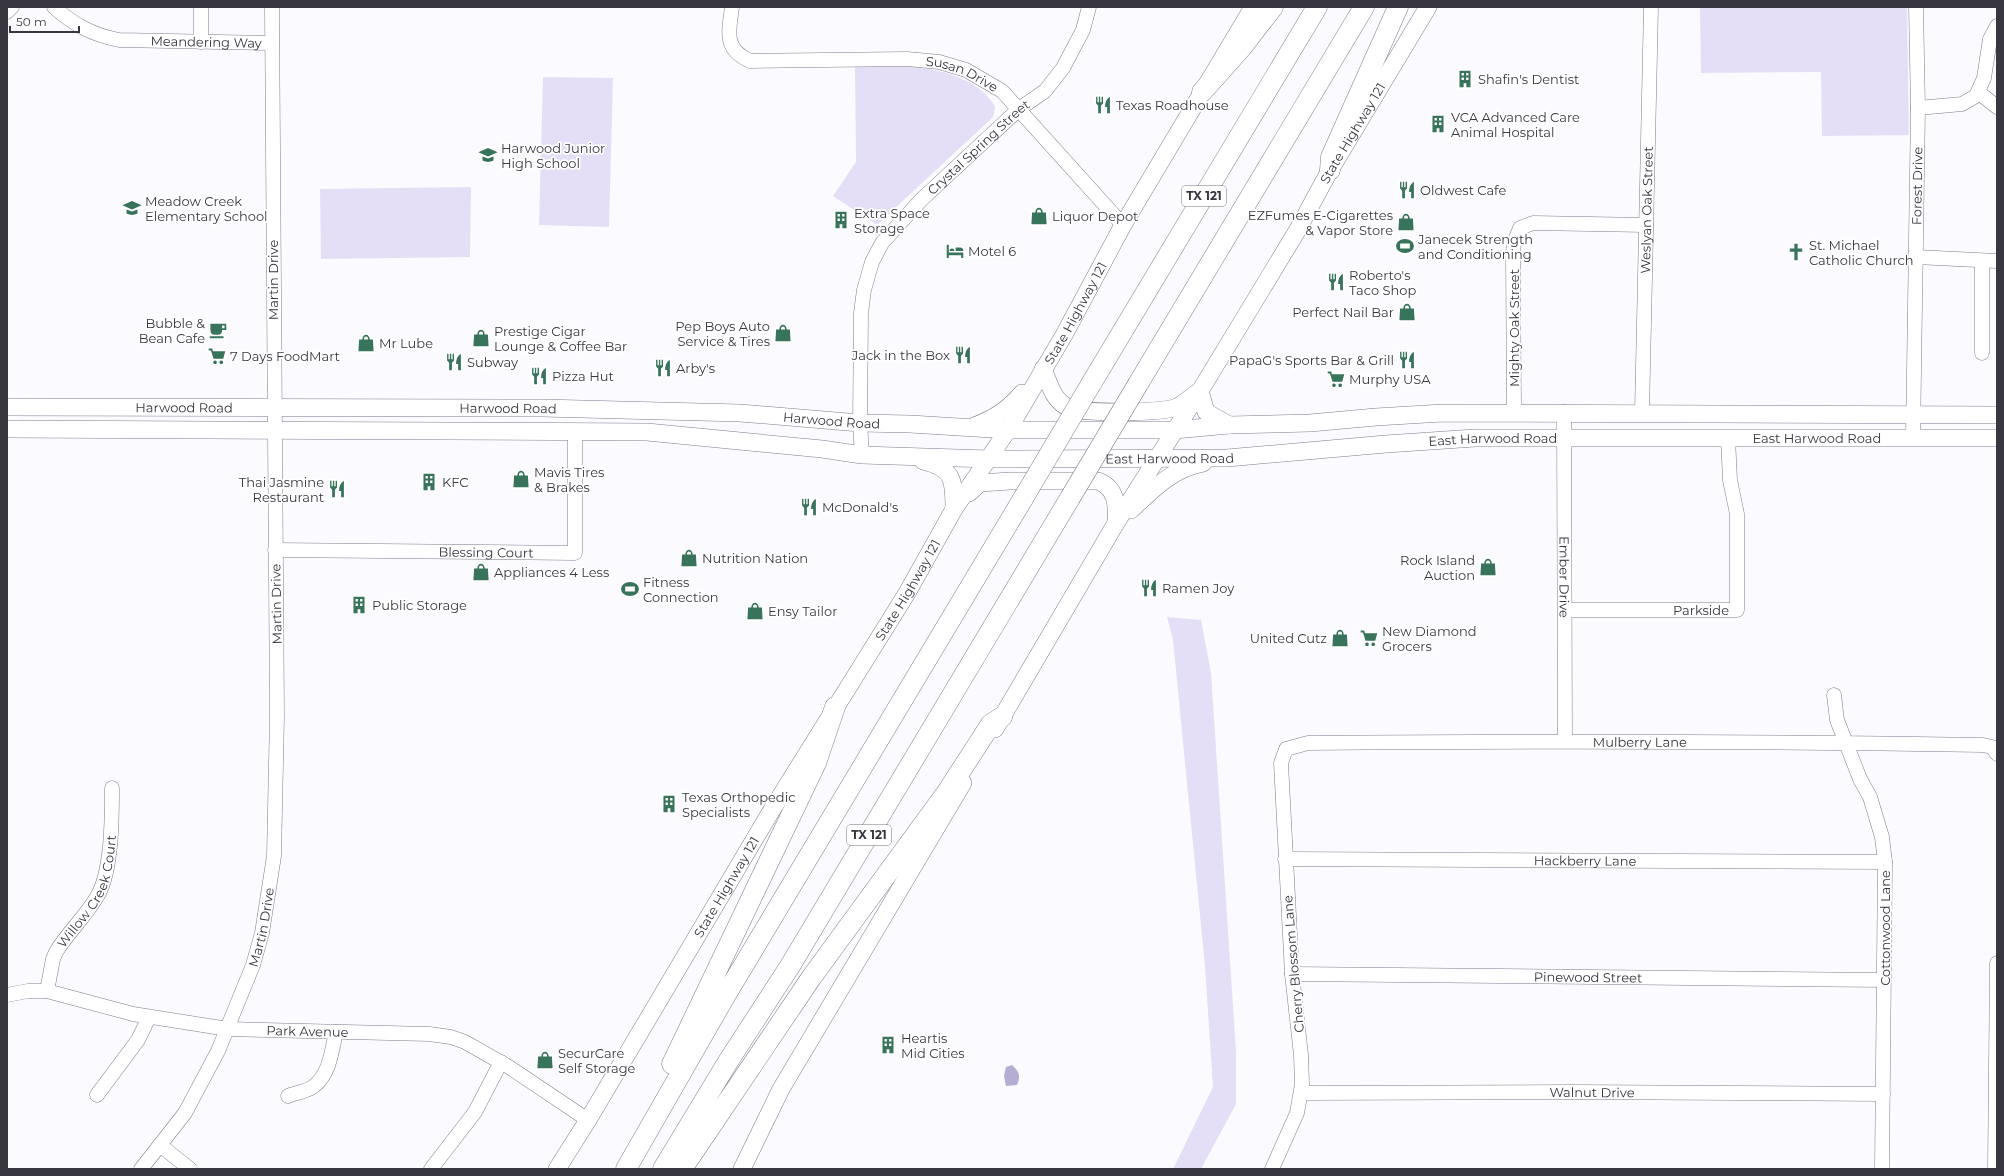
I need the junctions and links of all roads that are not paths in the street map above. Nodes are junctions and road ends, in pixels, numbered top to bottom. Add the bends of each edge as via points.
1 (12, 7) edge
2 (54, 7) edge
3 (201, 7) edge
4 (272, 7) edge
5 (732, 7) edge
6 (1089, 7) edge
7 (1253, 7) edge
8 (1273, 7) edge
9 (1317, 7) edge
10 (1364, 7) edge
11 (1398, 7) edge
12 (1428, 7) edge
13 (1651, 7) edge
14 (1916, 7) edge
15 (7, 12) edge
16 (1997, 26) edge
17 (201, 42) junction
18 (272, 43) junction
19 (1202, 92) junction
20 (1978, 92) junction
21 (1997, 107) edge
22 (1918, 108) junction
23 (1018, 109) junction
24 (1330, 170) junction
25 (1123, 225) junction
26 (1646, 225) junction
27 (1916, 257) junction
28 (1982, 261) junction
29 (1997, 261) edge
30 (1982, 353) dead end
31 (1043, 369) junction
32 (1200, 390) junction
33 (7, 407) edge
34 (154, 407) junction
35 (274, 407) junction
36 (437, 408) junction
37 (576, 408) junction
38 (1514, 412) junction
39 (1564, 412) junction
40 (1642, 412) junction
41 (730, 413) junction
42 (1727, 413) junction
43 (1832, 414) junction
44 (1913, 414) junction
45 (1997, 415) edge
46 (1376, 416) junction
47 (860, 423) junction
48 (1229, 425) junction
49 (970, 427) junction
50 (7, 429) edge
51 (154, 430) junction
52 (274, 430) junction
53 (1008, 430) junction
54 (1174, 430) junction
55 (430, 431) junction
56 (575, 431) junction
57 (1564, 438) junction
58 (1643, 438) junction
59 (1728, 438) junction
60 (1831, 438) junction
61 (1913, 438) junction
62 (1997, 438) edge
63 (729, 440) junction
64 (1386, 444) junction
65 (862, 455) junction
66 (907, 457) junction
67 (1156, 458) junction
68 (1227, 458) junction
69 (989, 459) junction
70 (954, 509) junction
71 (1116, 523) junction
72 (275, 550) junction
73 (1565, 610) junction
74 (1834, 695) dead end
75 (836, 707) junction
76 (1002, 717) junction
77 (1565, 741) junction
78 (1847, 742) junction
79 (1284, 753) joint
80 (1997, 753) edge
81 (112, 788) dead end
82 (1285, 859) junction
83 (1885, 862) junction
84 (1997, 963) edge
85 (1292, 974) junction
86 (1884, 980) junction
87 (47, 992) junction
88 (7, 995) edge
89 (149, 1017) junction
90 (228, 1029) junction
91 (336, 1032) junction
92 (501, 1062) junction
93 (1300, 1093) junction
94 (1883, 1094) junction
95 (97, 1095) dead end
96 (288, 1096) dead end
97 (588, 1120) junction
98 (160, 1145) junction
99 (141, 1169) edge
100 (190, 1169) edge
101 (431, 1169) edge
102 (557, 1169) edge
103 (622, 1169) edge
104 (626, 1169) edge
105 (663, 1169) edge
106 (682, 1169) edge
107 (742, 1169) edge
108 (1272, 1169) edge
109 (1882, 1169) edge
110 (1995, 1169) edge

1 - 15 street
2 - 17 street, Meandering Way via 75,25 104,38
3 - 17 street
4 - 18 street, Martin Drive
5 - 23 street, Susan Drive via 732,49 750,61 907,58 939,62 966,70 1002,91
6 - 23 street, Crystal Spring Street via 1083,30 1063,68 1045,91
7 - 19 main road, State Highway 121
8 - 19 highway
9 - 104 highway, TX 121, bridge via 728,992
10 - 105 highway, TX 121, bridge via 790,966
11 - 24 highway via 1331,157
12 - 24 main road, State Highway 121
13 - 26 street, Weslyan Oak Street
14 - 22 street, Forest Drive
16 - 20 street via 1990,39 1984,78
17 - 18 street, Meandering Way
18 - 35 street, Martin Drive
19 - 25 main road, State Highway 121
20 - 21 street
20 - 22 street via 1962,104
22 - 27 street, Forest Drive
23 - 25 street, Susan Drive
23 - 47 street, Crystal Spring Street via 904,217 882,242 872,262 861,313
24 - 32 main road, State Highway 121 via 1297,230
25 - 31 main road, State Highway 121
26 - 38 street, Mighty Oak Street via 1533,223 1520,228 1513,253
26 - 40 street, Weslyan Oak Street
27 - 28 street
27 - 44 street, Forest Drive
28 - 29 street
28 - 30 street
31 - 32 main road via 1056,397 1067,407 1089,412 1177,407
31 - 49 main road via 1011,406 989,420
31 - 53 main road, State Highway 121
32 - 48 main road via 1206,412
32 - 54 main road, State Highway 121
33 - 34 main road, Harwood Road
34 - 35 main road, Harwood Road
34 - 51 main road
35 - 36 main road, Harwood Road
35 - 52 street, Martin Drive
36 - 37 main road, Harwood Road
36 - 55 main road
37 - 41 main road, Harwood Road
37 - 56 main road
38 - 39 main road, East Harwood Road
38 - 46 main road, East Harwood Road
39 - 40 main road, East Harwood Road
39 - 57 street, Ember Drive
40 - 42 main road, East Harwood Road
40 - 58 main road
41 - 47 main road, Harwood Road
41 - 63 main road
42 - 43 main road, East Harwood Road
42 - 59 main road
43 - 44 main road, East Harwood Road
43 - 60 main road
44 - 45 main road, East Harwood Road
44 - 61 street, Forest Drive
46 - 48 main road, East Harwood Road via 1310,423
46 - 64 main road
47 - 49 main road, Harwood Road
47 - 65 street, Crystal Spring Street
48 - 54 main road, East Harwood Road
49 - 53 main road, Harwood Road
50 - 51 main road, Harwood Road
51 - 52 main road, Harwood Road
52 - 55 main road, Harwood Road
52 - 72 street, Martin Drive
53 - 54 main road, East Harwood Road
53 - 69 main road, State Highway 121
54 - 67 main road, State Highway 121
55 - 56 main road, Harwood Road
56 - 63 main road, Harwood Road via 648,432
56 - 72 street, Blessing Court via 575,553
57 - 58 main road, East Harwood Road
57 - 64 main road, East Harwood Road via 1475,438
57 - 73 street, Ember Drive
58 - 59 main road, East Harwood Road
59 - 60 main road, East Harwood Road
59 - 73 street, Parkside via 1730,480 1737,514 1737,610
60 - 61 main road, East Harwood Road
61 - 62 main road, East Harwood Road
63 - 65 main road, Harwood Road
64 - 68 main road, East Harwood Road
65 - 66 main road, Harwood Road
66 - 69 main road, Harwood Road
66 - 70 main road via 938,465 948,473 954,485
67 - 68 main road, East Harwood Road
67 - 69 main road, East Harwood Road
67 - 71 main road, State Highway 121
68 - 71 main road via 1191,465 1167,477
69 - 70 main road, State Highway 121
70 - 71 main road via 980,483 1098,481 1106,484 1112,492 1117,504
70 - 75 main road, State Highway 121 via 907,593
71 - 76 main road, State Highway 121
72 - 90 street, Martin Drive via 278,723 274,856 262,932 253,965
73 - 77 street, Ember Drive
74 - 78 street, Cottonwood Lane via 1837,720
75 - 97 main road, State Highway 121
75 - 103 highway via 816,763 709,990 623,1154
76 - 106 highway via 991,724 947,792 811,978
76 - 107 main road, State Highway 121 via 781,1089
77 - 78 street, Mulberry Lane
77 - 79 street, Mulberry Lane via 1308,743 1286,749
78 - 80 street, Mulberry Lane via 1983,745 1992,747
78 - 83 street, Cottonwood Lane via 1860,779 1870,797 1882,837
79 - 82 street, Cherry Blossom Lane via 1281,763
81 - 87 street, Willow Creek Court via 106,874 98,895 56,952
82 - 83 street, Hackberry Lane
82 - 85 street, Cherry Blossom Lane
83 - 86 street, Cottonwood Lane
84 - 110 street
85 - 86 street, Pinewood Street
85 - 93 street, Cherry Blossom Lane via 1301,1055
86 - 94 street, Cottonwood Lane
87 - 88 street, Park Avenue via 28,991
87 - 89 street, Park Avenue
89 - 90 street, Park Avenue
89 - 95 street via 138,1040
90 - 91 street, Park Avenue
90 - 98 street, Martin Drive via 194,1099
91 - 92 street, Park Avenue via 429,1034 451,1037
91 - 96 street via 328,1065 322,1077 310,1089
92 - 97 street, Park Avenue
92 - 101 street via 475,1112
93 - 94 street, Walnut Drive
93 - 108 street, Cherry Blossom Lane via 1295,1119
94 - 109 street, Cottonwood Lane
97 - 102 main road, State Highway 121
98 - 99 street, Martin Drive
98 - 100 street

